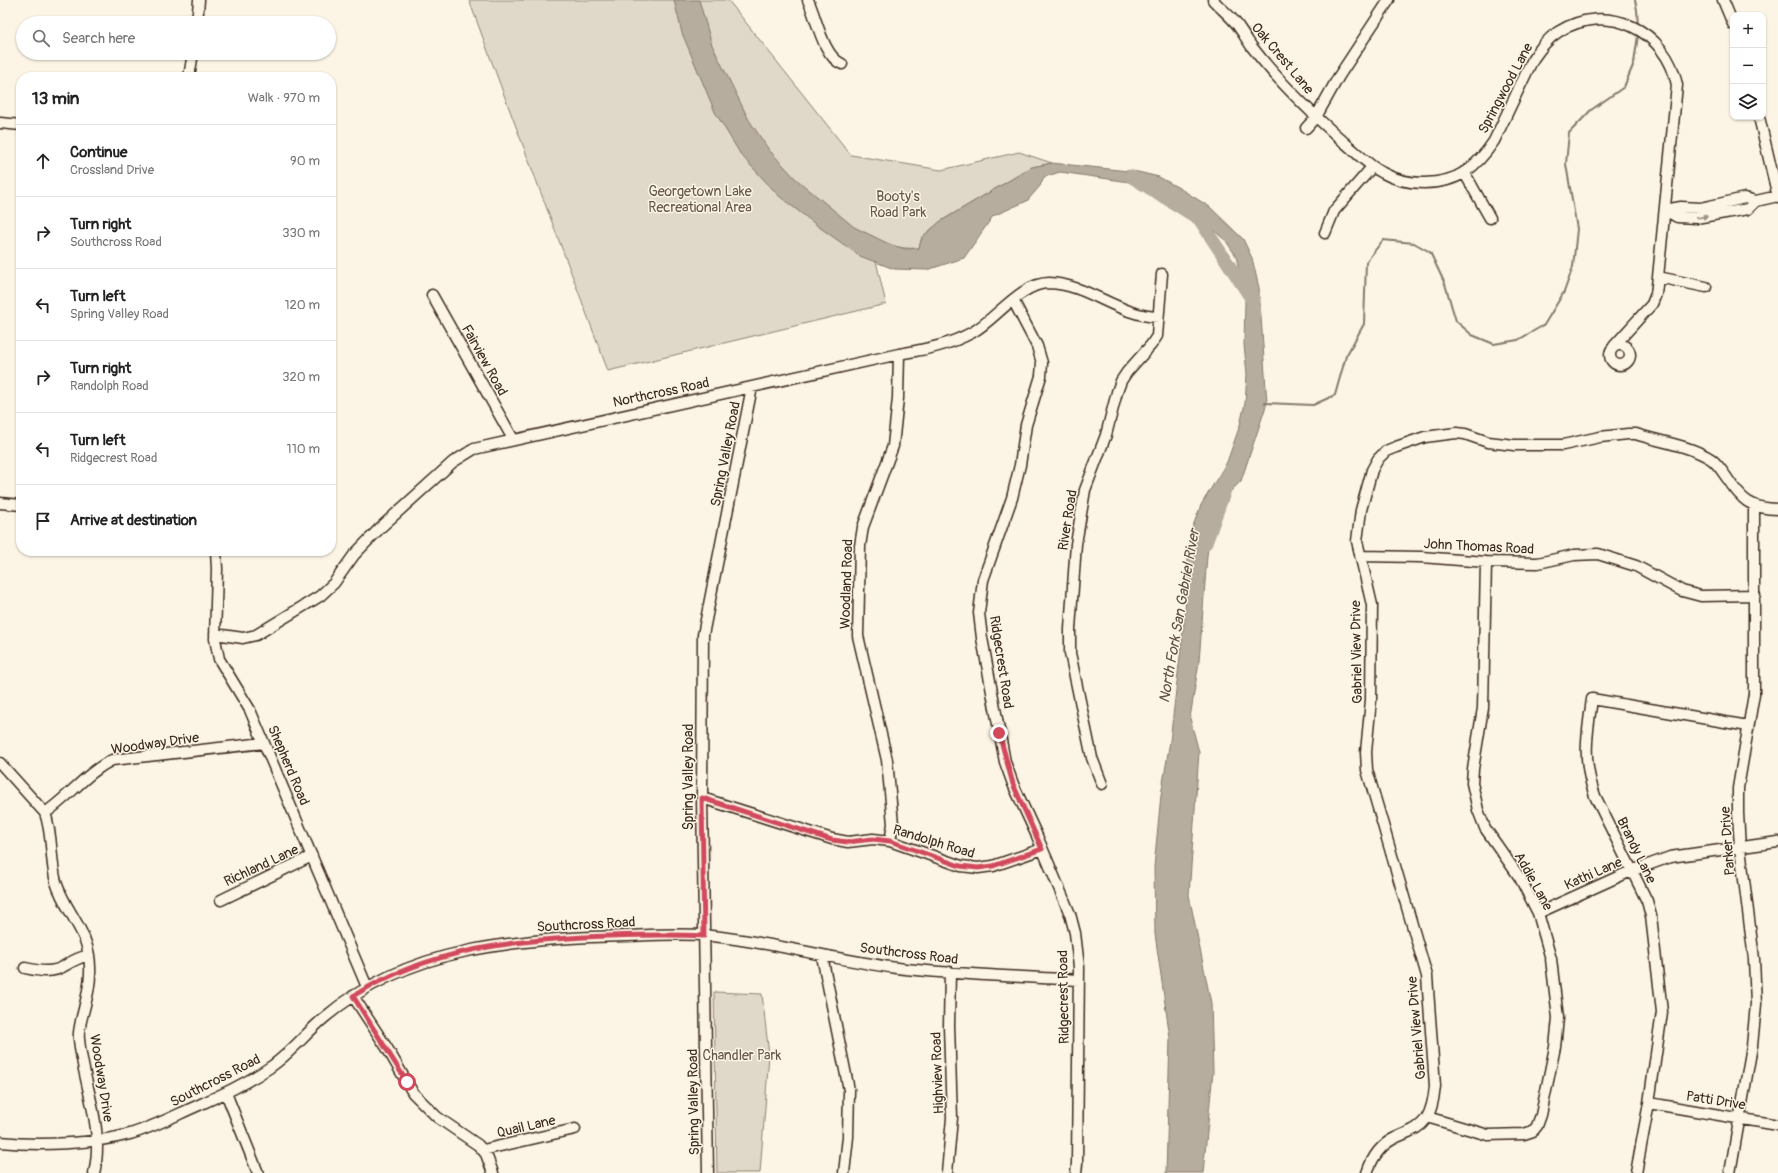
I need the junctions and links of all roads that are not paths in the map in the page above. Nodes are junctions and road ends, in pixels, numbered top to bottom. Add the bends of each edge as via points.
1 (199, 0) edge
2 (808, 0) edge
3 (1213, 0) edge
4 (1389, 0) edge
5 (1722, 0) edge
6 (198, 16) edge
7 (1730, 17) edge
8 (192, 60) edge
9 (842, 64) dead end
10 (190, 72) edge
11 (1316, 117) junction
12 (1760, 120) edge
13 (0, 123) edge
14 (16, 125) edge
15 (1306, 128) dead end
16 (1372, 167) junction
17 (1464, 172) junction
18 (1778, 196) edge
19 (1665, 210) junction
20 (1490, 218) dead end
21 (1325, 233) dead end
22 (1162, 274) dead end
23 (1658, 278) junction
24 (1706, 287) dead end
25 (432, 295) dead end
26 (1013, 300) junction
27 (1158, 317) junction
28 (1614, 346) dead end
29 (898, 354) junction
30 (752, 387) junction
31 (513, 439) junction
32 (0, 503) edge
33 (16, 505) edge
34 (1754, 505) junction
35 (1778, 509) edge
36 (216, 556) edge
37 (1360, 556) junction
38 (1486, 562) junction
39 (1755, 595) junction
40 (215, 634) junction
41 (1748, 726) junction
42 (264, 743) junction
43 (0, 763) edge
44 (1102, 784) dead end
45 (702, 798) junction
46 (45, 813) junction
47 (890, 841) junction
48 (1778, 842) edge
49 (1740, 848) junction
50 (1042, 849) junction
51 (312, 856) junction
52 (1631, 871) junction
53 (221, 900) dead end
54 (1538, 913) junction
55 (704, 936) junction
56 (89, 955) junction
57 (822, 956) junction
58 (25, 968) dead end
59 (950, 972) junction
60 (1079, 980) junction
61 (367, 987) junction
62 (353, 996) junction
63 (226, 1093) junction
64 (1649, 1103) junction
65 (1427, 1117) junction
66 (1740, 1119) junction
67 (1778, 1125) edge
68 (575, 1129) dead end
69 (98, 1140) junction
70 (0, 1142) edge
71 (483, 1150) junction
72 (94, 1173) edge
73 (258, 1173) edge
74 (493, 1173) edge
75 (708, 1173) edge
76 (844, 1173) edge
77 (947, 1173) edge
78 (1076, 1173) edge
79 (1367, 1173) edge
80 (1636, 1173) edge
81 (1730, 1173) edge

1 - 6 street
2 - 9 street via 827,50 832,58
3 - 11 street, Oak Crest Lane via 1234,21 1251,46 1293,94
4 - 11 street, Oak Crest Lane via 1339,76
5 - 7 street
8 - 10 street
11 - 15 street, Oak Crest Lane
11 - 16 street, Springwood Lane
12 - 18 street
13 - 14 street
16 - 17 street, Springwood Lane via 1398,179 1412,182 1439,181
16 - 21 street via 1334,210
17 - 19 street, Springwood Lane via 1494,141 1533,59 1548,40 1557,32 1580,22 1602,19 1625,24 1649,36 1670,62 1674,72 1677,85
17 - 20 street
18 - 19 street via 1756,201 1748,209 1696,218 1677,218
19 - 23 street, Springwood Lane
22 - 27 street, River Road
23 - 24 street
23 - 28 street, Springwood Lane via 1652,304
25 - 31 street, Fairview Road
26 - 27 street, Northcross Road via 1034,286 1048,283 1071,286 1131,312
26 - 29 street, Northcross Road via 975,331 955,341 940,347
26 - 50 street, Ridgecrest Road via 1037,346 1042,363 1041,376 1026,425 1012,498 981,586 979,613 1005,762
27 - 44 street, River Road via 1157,336 1124,376 1117,392 1106,435 1085,490 1076,544 1070,653 1092,758
29 - 30 street, Northcross Road
29 - 47 street, Woodland Road via 896,433 890,458 863,527 857,622 887,760 893,824
30 - 31 street, Northcross Road
30 - 45 street, Spring Valley Road via 702,635
31 - 40 street, Northcross Road via 474,449 453,462 370,538 330,588 310,603 256,635 243,638
32 - 33 street
34 - 35 street, Gabriel View Drive
34 - 37 street, Gabriel View Drive via 1741,498 1721,468 1699,452 1636,434 1600,437 1563,445 1514,445 1488,442 1456,433 1425,437 1392,448 1378,459 1372,470 1361,510 1357,541
34 - 39 street, Parker Drive
36 - 40 street, Shepherd Road
37 - 38 street, John Thomas Road
37 - 65 street, Gabriel View Drive via 1372,605 1367,770 1429,987 1435,1086
38 - 39 street, John Thomas Road via 1538,564 1598,554 1636,566 1682,591 1701,596
38 - 54 street, Addie Lane via 1483,708 1472,783 1478,810 1486,828 1520,878
39 - 41 street, Parker Drive via 1754,694
40 - 42 street, Shepherd Road via 216,650 223,669 244,698
41 - 49 street, Parker Drive via 1738,788
41 - 52 street, Brandy Lane via 1592,698 1587,744 1590,781
42 - 46 street, Woodway Drive via 112,760 94,770
42 - 51 street, Shepherd Road
43 - 46 street
45 - 47 street, Randolph Road via 832,840
45 - 55 street, Spring Valley Road
46 - 56 street, Woodway Drive via 58,887 80,927
47 - 50 street, Randolph Road via 960,866 978,868 993,866
48 - 49 street, Kathi Lane
49 - 52 street, Kathi Lane via 1670,857
49 - 66 street, Parker Drive via 1754,959 1756,1004
50 - 60 street, Ridgecrest Road via 1070,914 1075,933
51 - 53 street, Richland Lane
51 - 61 street, Shepherd Road
52 - 54 street, Kathi Lane
52 - 64 street, Brandy Lane via 1647,901 1651,916 1660,986 1662,1012
54 - 65 street, Addie Lane via 1551,959 1558,1018 1555,1047 1537,1126 1533,1131 1524,1134 1488,1135
55 - 57 street, Southcross Road
55 - 61 street, Southcross Road via 680,934 543,939 511,943 441,957
55 - 75 street, Spring Valley Road
56 - 58 street via 55,970 42,972
56 - 69 street, Woodway Drive via 90,981 78,1037
57 - 59 street, Southcross Road via 897,968
57 - 76 street via 849,1090
59 - 60 street, Southcross Road
59 - 77 street, Highview Road via 952,1112
60 - 78 street, Ridgecrest Road
61 - 62 street, Southcross Road
62 - 63 street, Southcross Road via 322,1019 271,1067
62 - 71 street via 413,1094 437,1117
63 - 69 street, Southcross Road via 150,1128
63 - 73 street
64 - 66 street, Patti Drive
64 - 80 street, Brandy Lane
65 - 79 street, Gabriel View Drive via 1420,1126 1385,1144 1372,1160
66 - 67 street, Patti Drive
66 - 81 street, Parker Drive
68 - 71 street, Quail Lane
69 - 70 street, Southcross Road via 52,1143
69 - 72 street, Woodway Drive
71 - 74 street

